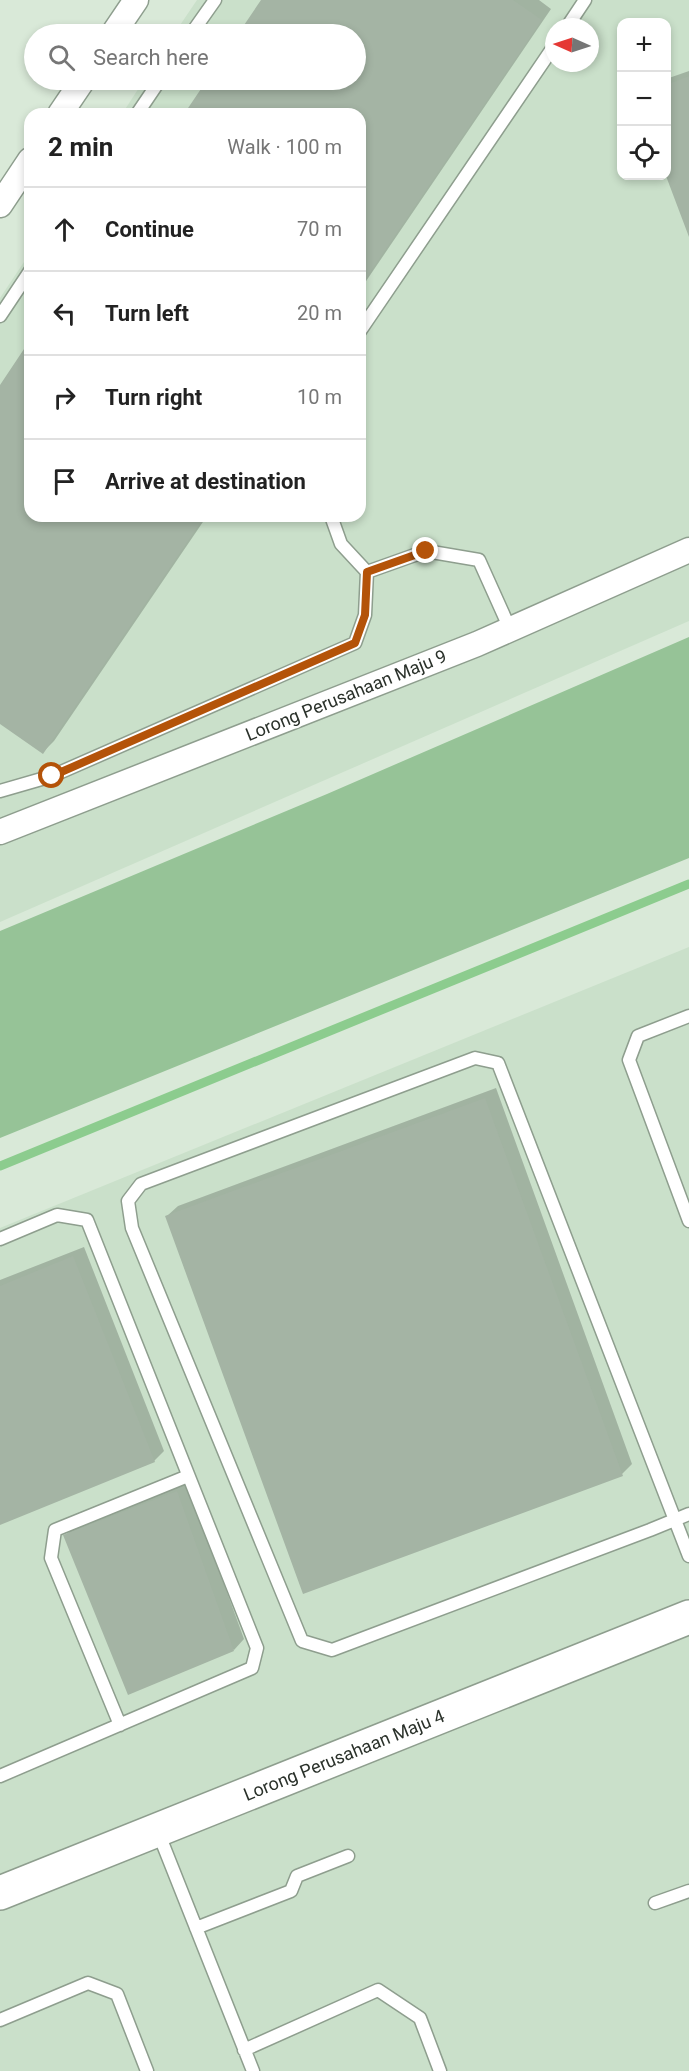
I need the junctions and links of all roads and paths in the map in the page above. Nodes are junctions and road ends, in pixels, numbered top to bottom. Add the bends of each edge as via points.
1 (136, 0) edge
2 (215, 0) edge
3 (585, 0) edge
4 (573, 18) edge
5 (120, 24) edge
6 (198, 24) edge
7 (545, 59) edge
8 (76, 90) edge
9 (153, 90) edge
10 (64, 108) edge
11 (141, 108) edge
12 (24, 169) edge
13 (0, 205) edge
14 (24, 280) edge
15 (0, 316) edge
16 (366, 322) edge
17 (333, 522) edge
18 (689, 550) edge
19 (367, 572) junction
20 (510, 629) junction
21 (0, 791) edge
22 (0, 832) edge
23 (689, 1016) edge
24 (689, 1221) edge
25 (0, 1239) edge
26 (188, 1476) junction
27 (689, 1514) edge
28 (675, 1520) junction
29 (689, 1556) edge
30 (689, 1617) edge
31 (120, 1725) junction
32 (0, 1776) edge
33 (157, 1830) junction
34 (348, 1856) dead end
35 (1, 1890) edge
36 (689, 1891) edge
37 (655, 1903) dead end
38 (196, 1928) junction
39 (0, 2020) edge
40 (244, 2050) junction
41 (147, 2071) edge
42 (253, 2071) edge
43 (440, 2071) edge

1 - 5 street
2 - 6 lane
3 - 4 lane
7 - 16 lane
8 - 10 street
9 - 11 lane
12 - 13 street
14 - 15 lane
17 - 19 lane via 341,544
18 - 20 street, Lorong Perusahaan Maju 9
19 - 20 lane via 426,551 479,560
19 - 21 lane via 365,615 355,643 52,776
20 - 22 street, Lorong Perusahaan Maju 9
23 - 24 lane via 638,1036 630,1060
25 - 26 lane via 57,1215 87,1220
26 - 31 lane via 257,1648 252,1668
26 - 31 lane via 55,1530 51,1558
27 - 28 lane
28 - 28 lane via 332,1650 302,1641 132,1228 128,1201 141,1184 475,1058 498,1063
28 - 29 lane
30 - 33 street, Lorong Perusahaan Maju 4
31 - 32 lane
33 - 35 street, Lorong Perusahaan Maju 4
33 - 38 lane
34 - 38 lane via 297,1876 291,1890
36 - 37 lane
38 - 40 lane
39 - 41 lane via 88,1983 117,1994
40 - 42 lane
40 - 43 lane via 378,1990 420,2018

